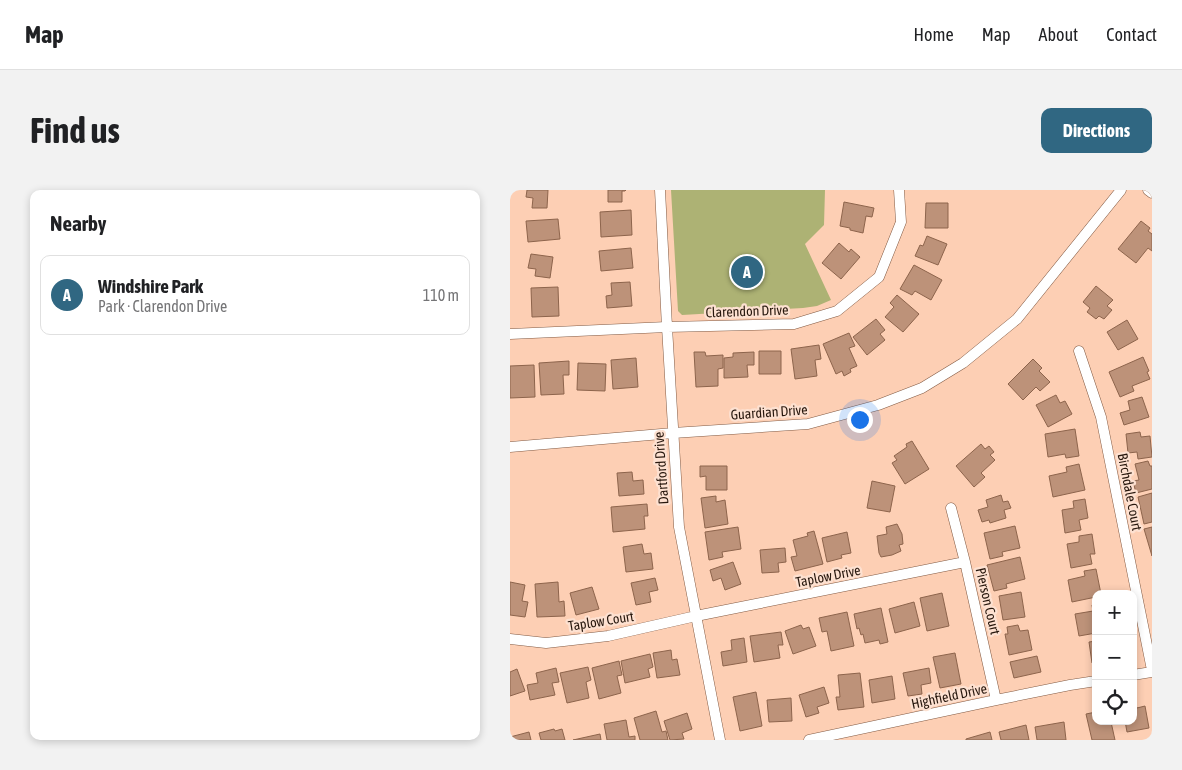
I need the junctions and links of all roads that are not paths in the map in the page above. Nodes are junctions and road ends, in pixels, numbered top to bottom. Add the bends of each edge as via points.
1 (660, 190) edge
2 (899, 190) edge
3 (1121, 190) edge
4 (1148, 190) edge
5 (1152, 193) edge
6 (666, 327) junction
7 (510, 330) edge
8 (510, 334) edge
9 (1079, 351) dead end
10 (673, 433) junction
11 (510, 447) edge
12 (951, 508) dead end
13 (965, 562) junction
14 (696, 616) junction
15 (510, 639) edge
16 (1152, 671) edge
17 (1137, 674) edge
18 (1092, 682) edge
19 (996, 700) junction
20 (720, 740) edge
21 (809, 740) edge

1 - 6 street, Dartford Drive
2 - 6 street, Clarendon Drive via 901,222 879,277 837,312 794,324
3 - 10 street, Guardian Drive via 1016,318 963,363 922,388 878,405 808,424
4 - 5 street
6 - 8 street, Clarendon Drive
6 - 10 street, Dartford Drive
7 - 8 street
9 - 16 street, Birchdale Court via 1101,417
10 - 11 street, Guardian Drive
10 - 14 street, Dartford Drive via 679,527
12 - 13 street, Pierson Court
13 - 14 street, Taplow Drive
13 - 19 street, Pierson Court
14 - 15 street, Taplow Court via 608,636 546,643
14 - 20 street, Dartford Drive
16 - 17 street
18 - 19 street, Highfield Drive
19 - 21 street, Highfield Drive

